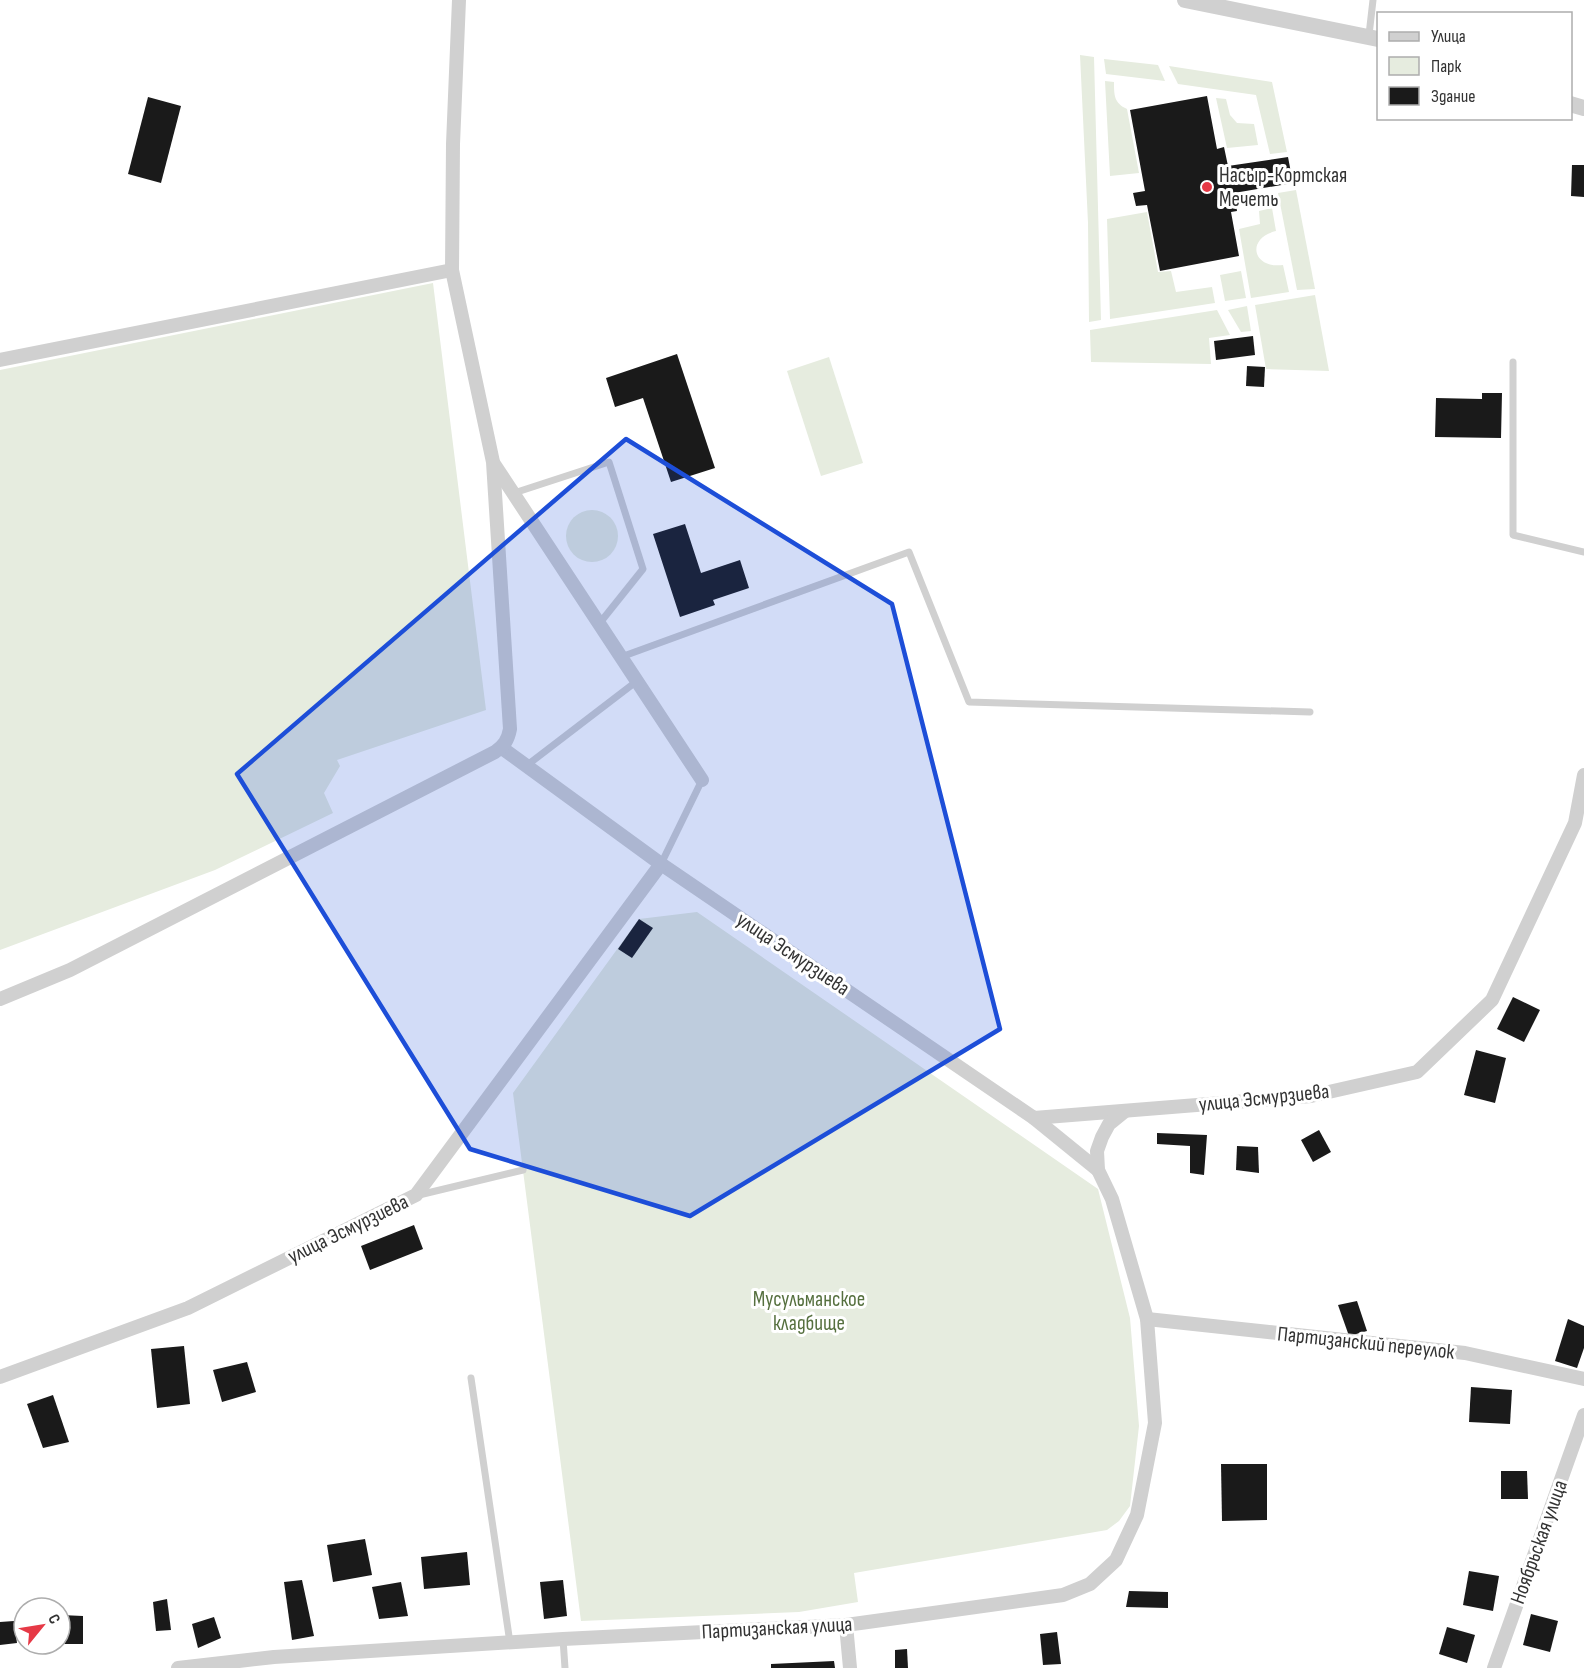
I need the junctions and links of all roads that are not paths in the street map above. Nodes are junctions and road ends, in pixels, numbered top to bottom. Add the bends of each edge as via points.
1 (459, 0) edge
2 (1185, 0) edge
3 (1373, 0) edge
4 (1374, 37) edge
5 (452, 270) junction
6 (0, 360) edge
7 (1513, 362) dead end
8 (493, 462) junction
9 (514, 493) junction
10 (1584, 552) edge
11 (599, 624) junction
12 (621, 657) junction
13 (637, 681) junction
14 (1310, 712) dead end
15 (502, 748) junction
16 (526, 766) junction
17 (1584, 775) edge
18 (702, 780) joint
19 (661, 864) junction
20 (0, 999) edge
21 (1125, 1111) junction
22 (1034, 1118) junction
23 (523, 1170) dead end
24 (1098, 1170) junction
25 (416, 1195) junction
26 (1147, 1319) junction
27 (0, 1377) edge
28 (471, 1378) dead end
29 (1584, 1379) edge
30 (1584, 1415) edge
31 (846, 1625) junction
32 (563, 1639) junction
33 (510, 1643) junction
34 (275, 1663) edge
35 (178, 1668) edge
36 (565, 1668) edge
37 (850, 1668) edge
38 (1494, 1668) edge

1 - 5 street
2 - 4 street
3 - 4 lane
5 - 6 street
5 - 8 street
7 - 10 lane via 1513,535
8 - 9 street
8 - 15 street via 510,729
9 - 11 street
9 - 11 lane via 609,462 643,569
11 - 12 street
12 - 13 street
12 - 14 lane via 909,552 969,702
13 - 16 lane
13 - 18 street
15 - 16 street
15 - 20 street via 70,970
16 - 19 street
17 - 21 street, улица Эсмурзиева via 1575,823 1492,1000 1417,1072 1311,1096
18 - 19 lane
19 - 22 street, улица Эсмурзиева
19 - 25 street, улица Эсмурзиева
21 - 22 street, улица Эсмурзиева
21 - 24 street via 1109,1124 1102,1137 1097,1151
22 - 24 street
23 - 25 lane
24 - 26 street, Партизанская улица via 1112,1198
25 - 27 street, улица Эсмурзиева via 188,1308
26 - 29 street, Партизанский переулок via 1465,1353
26 - 31 street, Партизанская улица via 1155,1423 1137,1515 1116,1560 1090,1584 1063,1596
28 - 33 lane
30 - 38 street, Ноябрьская улица
31 - 32 street, Партизанская улица
31 - 37 street
32 - 33 street, Партизанская улица
32 - 36 lane
33 - 34 street, Партизанская улица
34 - 35 street, Партизанская улица

